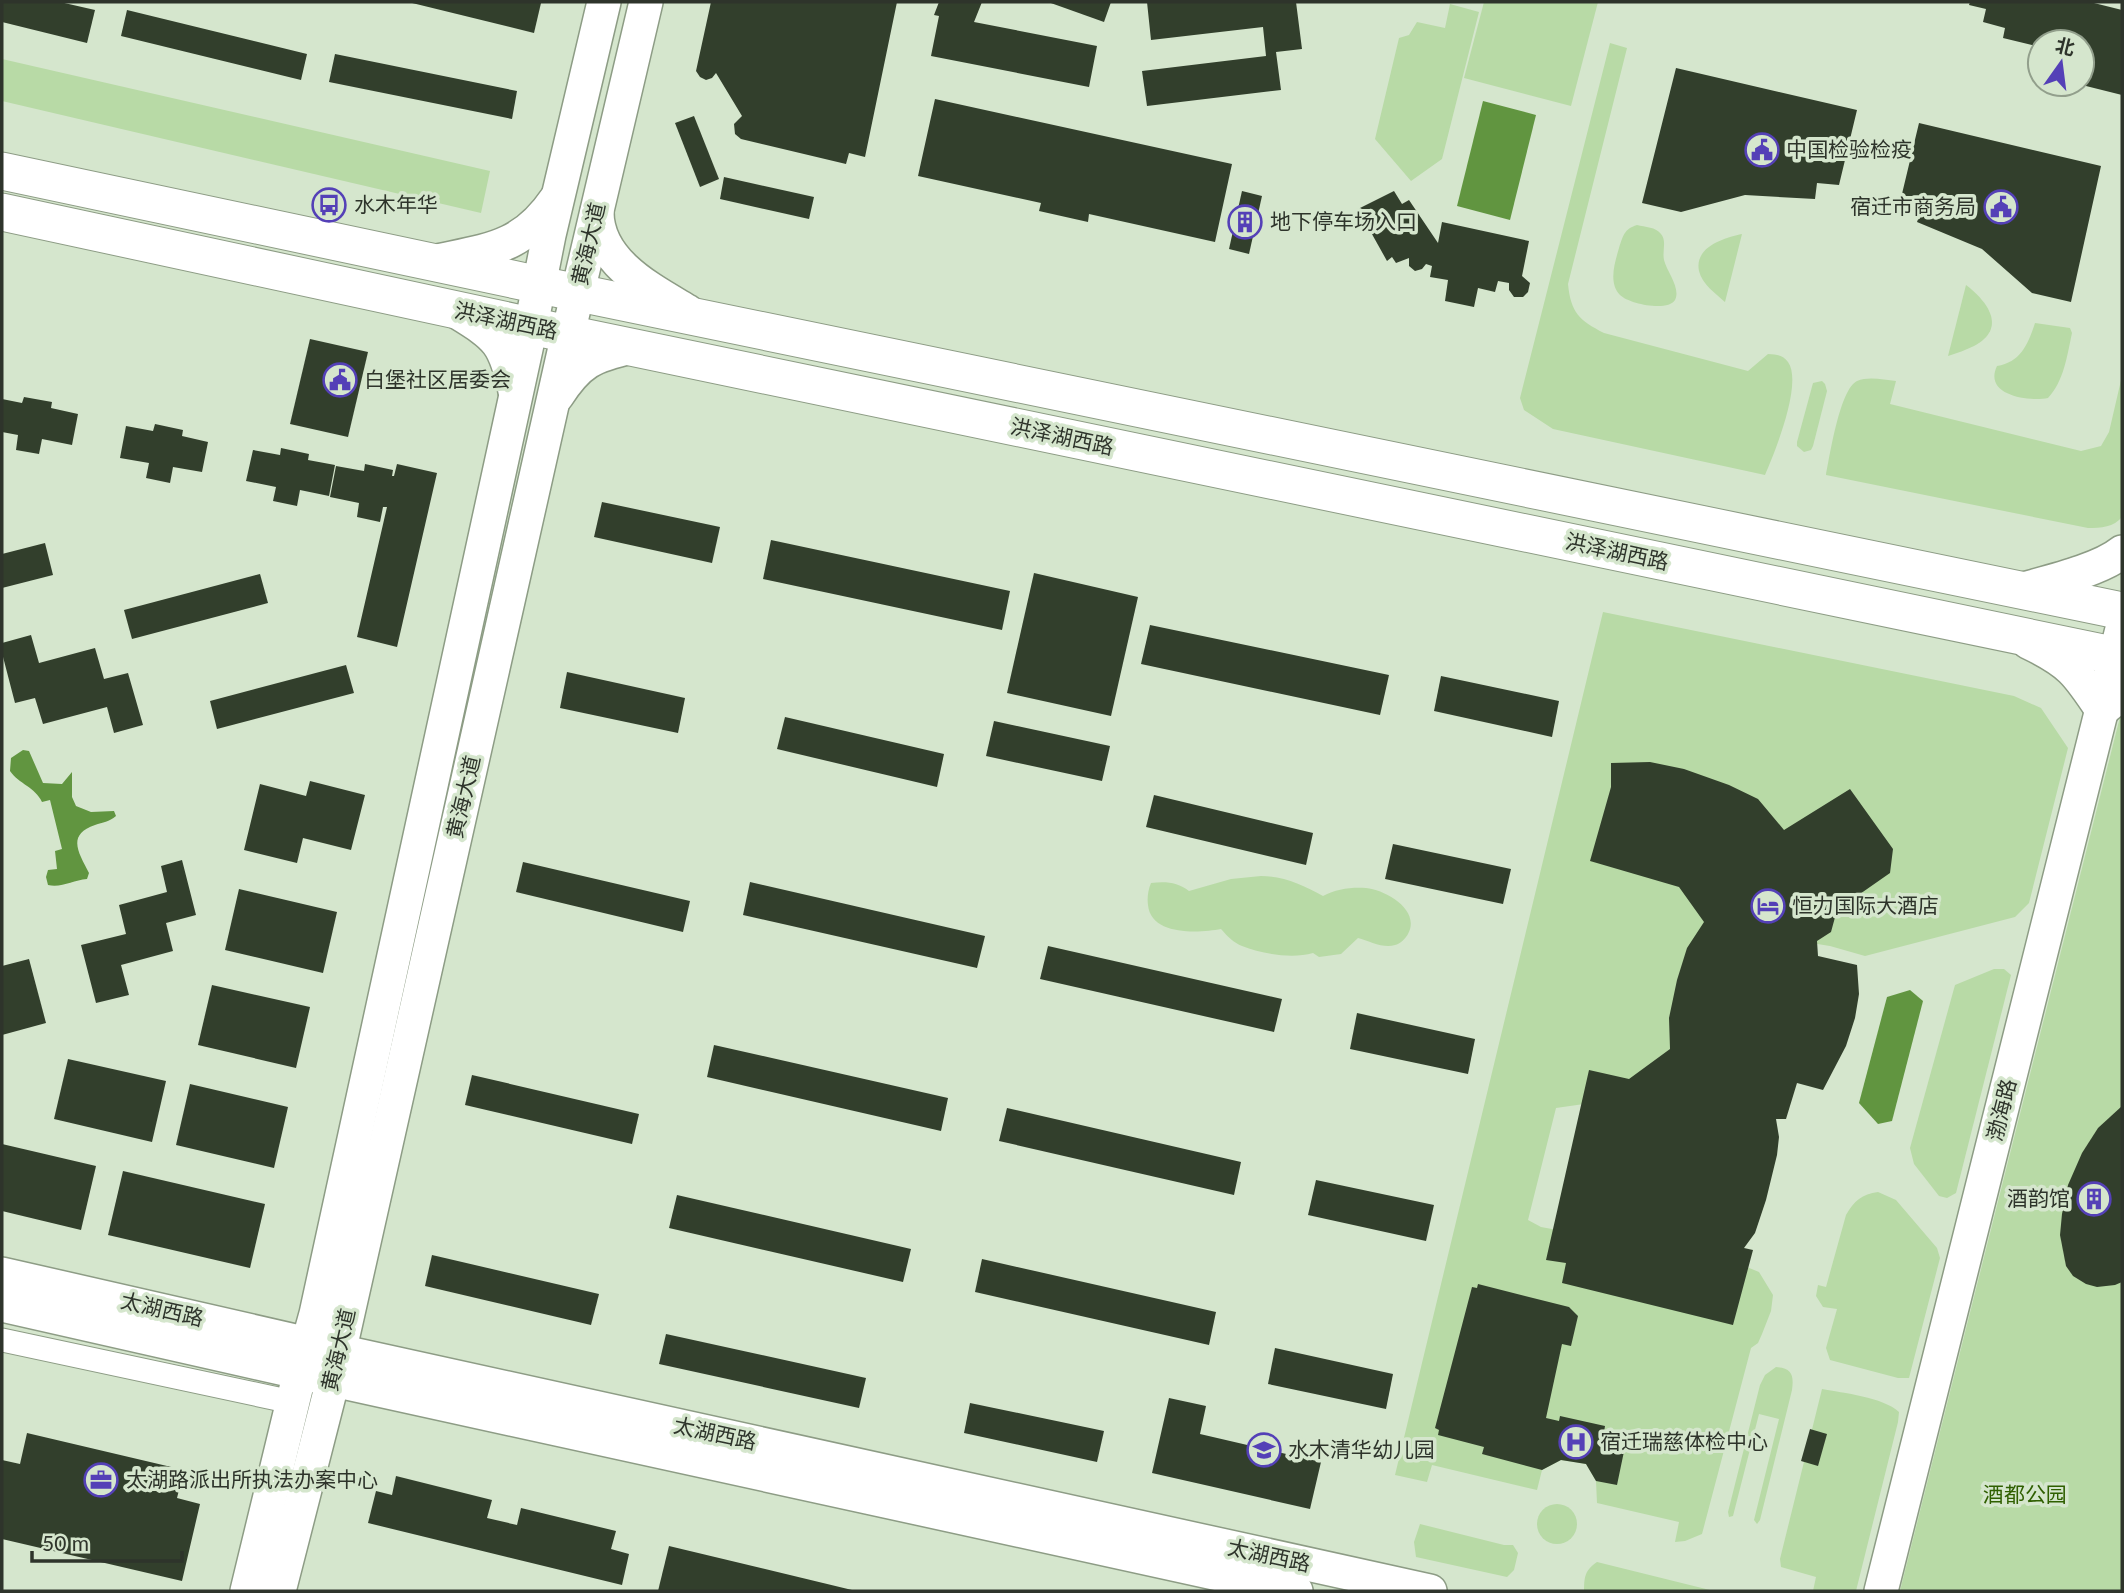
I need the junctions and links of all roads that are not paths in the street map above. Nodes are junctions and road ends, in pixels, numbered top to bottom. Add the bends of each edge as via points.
1 (604, 2) edge
2 (646, 2) edge
3 (2, 171) edge
4 (559, 194) junction
5 (597, 211) junction
6 (2, 212) edge
7 (388, 253) junction
8 (432, 262) junction
9 (540, 285) junction
10 (376, 293) junction
11 (577, 293) junction
12 (452, 309) junction
13 (707, 320) junction
14 (531, 326) junction
15 (568, 334) junction
16 (632, 347) junction
17 (710, 364) junction
18 (516, 397) junction
19 (552, 404) junction
20 (2122, 552) edge
21 (2020, 590) junction
22 (2122, 611) edge
23 (2011, 634) junction
24 (2120, 647) edge
25 (2112, 701) edge
26 (2, 1274) edge
27 (2, 1305) edge
28 (2, 1340) edge
29 (314, 1369) junction
30 (247, 1591) edge
31 (279, 1591) edge
32 (1296, 1591) edge
33 (1430, 1591) edge
34 (1881, 1591) edge

1 - 4 street, 黄海大道
2 - 5 street, 黄海大道
3 - 7 main road, 洪泽湖西路
4 - 8 street via 543,218 512,241
4 - 9 street, 黄海大道
5 - 11 street, 黄海大道
5 - 13 street via 604,245 624,268 647,287
6 - 10 main road, 洪泽湖西路
7 - 8 main road, 洪泽湖西路
7 - 10 main road via 401,275 390,290
8 - 9 main road, 洪泽湖西路
9 - 11 main road, 洪泽湖西路
9 - 14 street, 黄海大道
10 - 12 main road, 洪泽湖西路
11 - 13 main road, 洪泽湖西路
11 - 15 street, 黄海大道
12 - 14 main road, 洪泽湖西路
12 - 18 street via 495,338 505,354
13 - 17 main road via 701,343
13 - 21 main road, 洪泽湖西路
14 - 15 main road, 洪泽湖西路
14 - 18 street, 黄海大道
15 - 16 main road, 洪泽湖西路
15 - 19 street, 黄海大道
16 - 17 main road, 洪泽湖西路
16 - 19 street via 596,357 577,369
17 - 23 main road, 洪泽湖西路
18 - 29 street, 黄海大道 via 319,1300
19 - 29 street, 黄海大道
20 - 21 street via 2064,578
21 - 22 main road, 洪泽湖西路
23 - 24 main road, 洪泽湖西路
23 - 25 street via 2055,655
24 - 25 street, 渤海路
25 - 34 street, 渤海路
26 - 29 street, 太湖西路
27 - 29 street, 太湖西路
28 - 29 street
29 - 30 street, 黄海大道
29 - 31 street, 黄海大道
29 - 32 street, 太湖西路
29 - 33 street, 太湖西路

